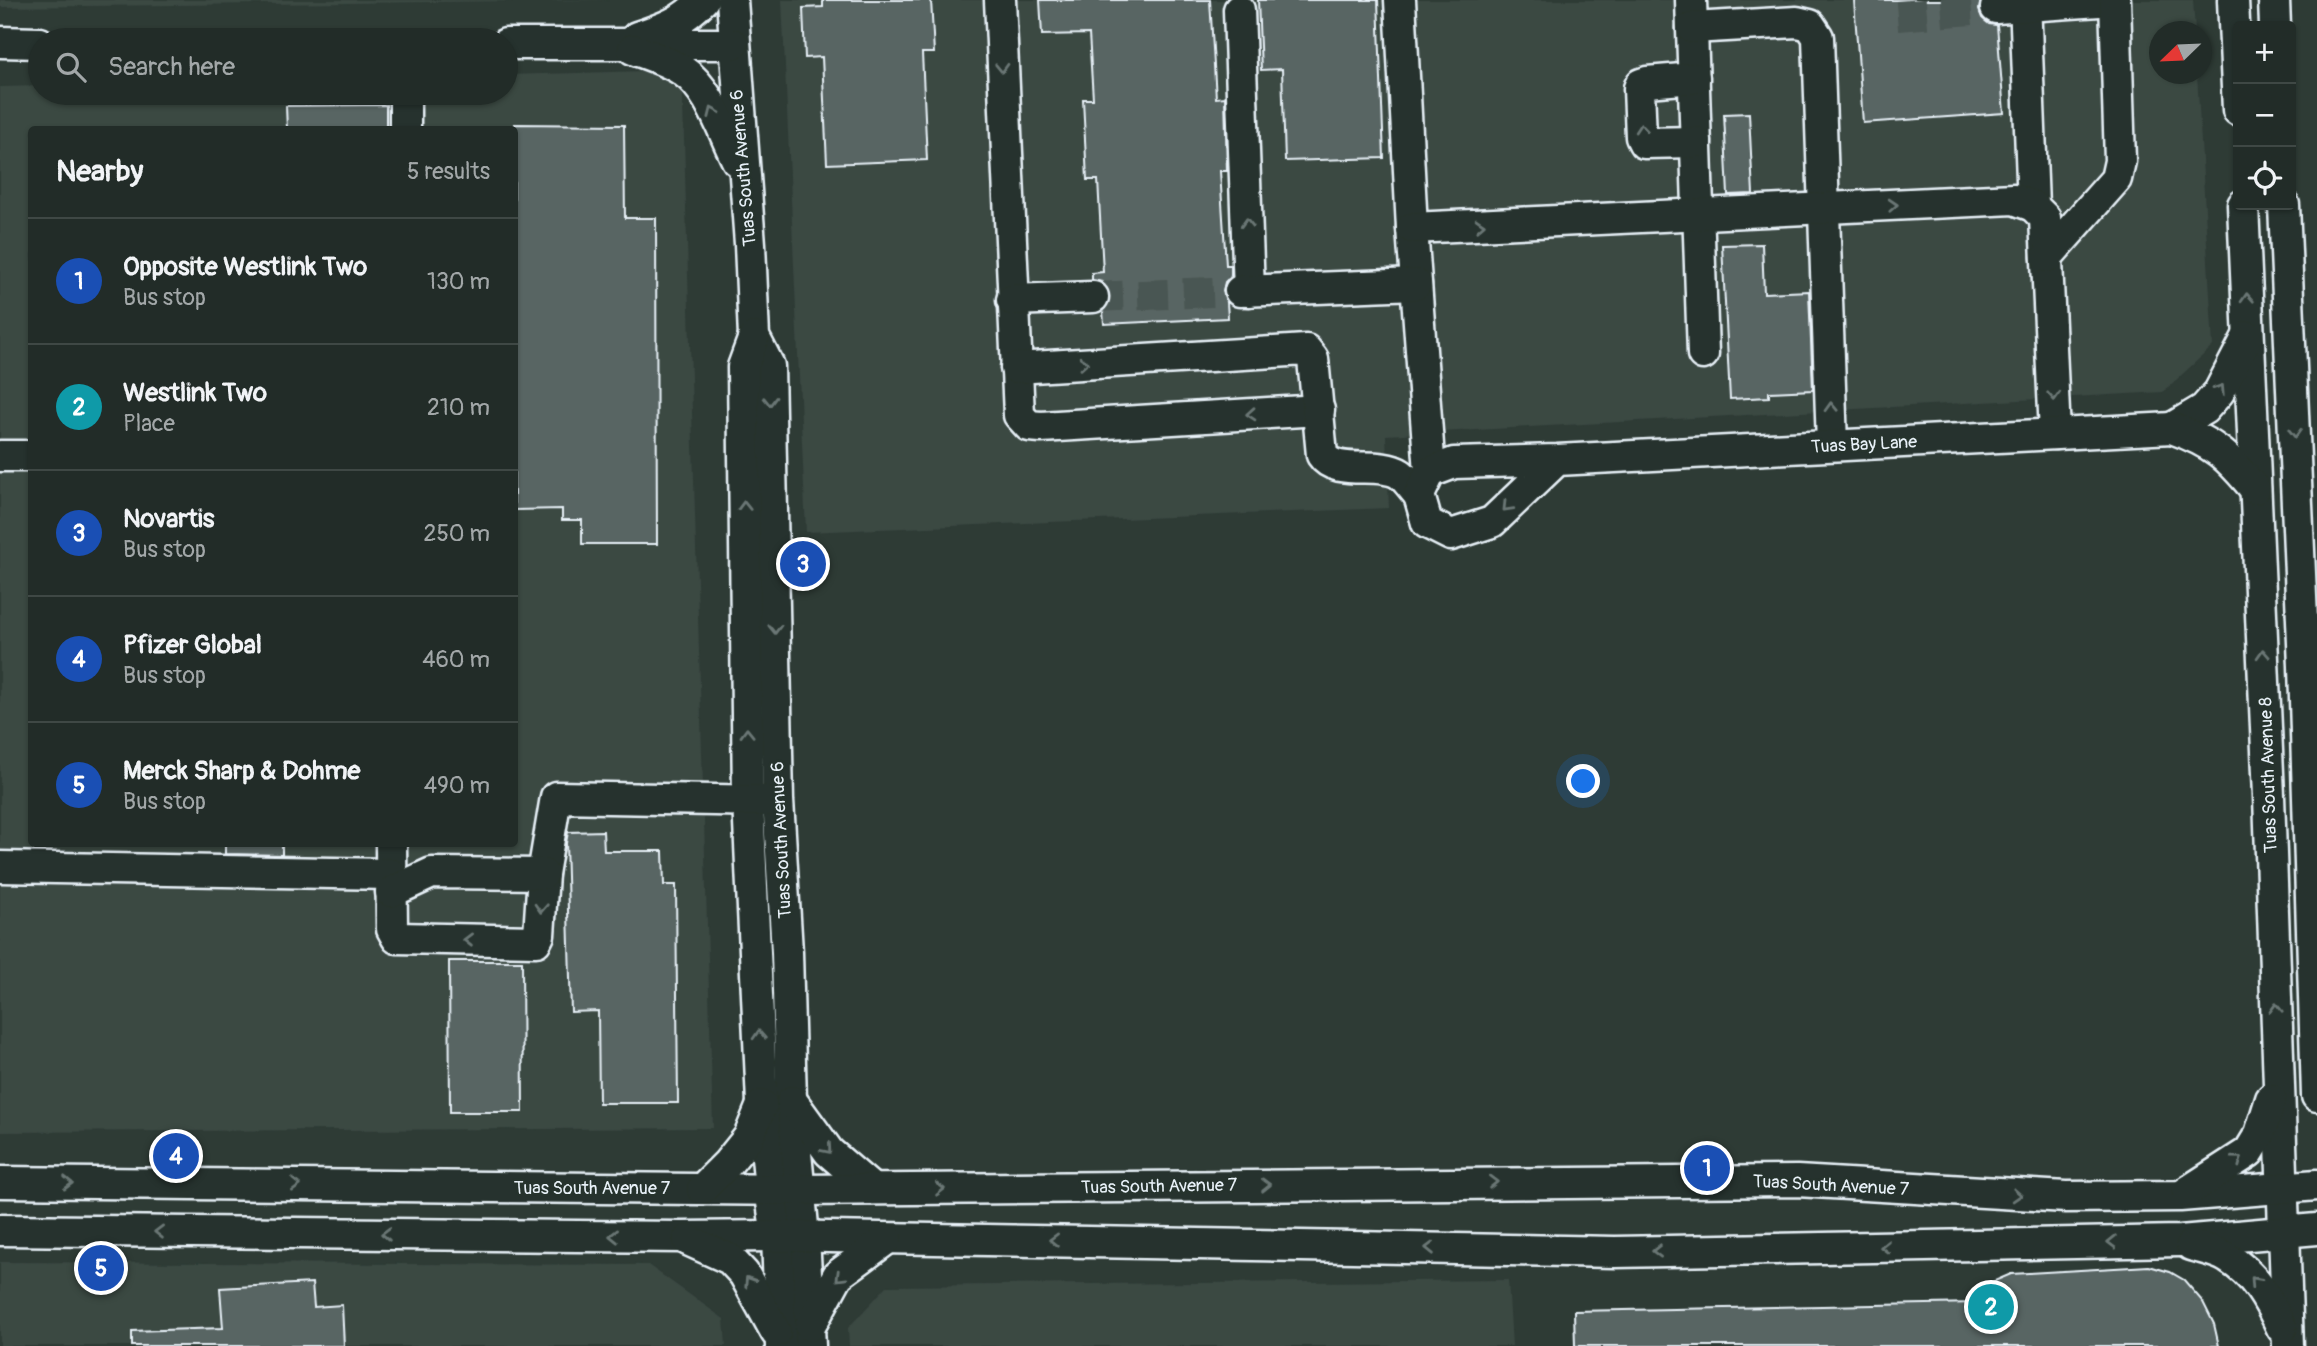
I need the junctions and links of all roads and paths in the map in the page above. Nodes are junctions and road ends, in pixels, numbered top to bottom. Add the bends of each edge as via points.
1 (703, 0) edge
2 (732, 0) edge
3 (1000, 0) edge
4 (1400, 0) edge
5 (2114, 0) edge
6 (2233, 0) edge
7 (2274, 0) edge
8 (2025, 3) edge
9 (1996, 9) tunnel mouth
10 (1239, 10) dead end
11 (1692, 14) edge
12 (2275, 21) edge
13 (0, 42) edge
14 (28, 43) edge
15 (518, 44) edge
16 (617, 44) junction
17 (733, 44) junction
18 (1694, 78) junction
19 (2237, 84) edge
20 (405, 105) edge
21 (405, 126) edge
22 (1696, 142) junction
23 (743, 173) junction
24 (2033, 206) junction
25 (1825, 208) junction
26 (2243, 210) edge
27 (2284, 210) edge
28 (1699, 214) junction
29 (1412, 228) junction
30 (2047, 257) junction
31 (1416, 284) junction
32 (1093, 297) tunnel mouth
33 (1012, 300) junction
34 (2249, 334) junction
35 (754, 337) junction
36 (1703, 354) dead end
37 (1016, 368) junction
38 (1319, 410) junction
39 (2172, 428) junction
40 (2055, 434) junction
41 (1832, 445) junction
42 (0, 456) edge
43 (28, 456) edge
44 (1556, 460) junction
45 (1424, 483) junction
46 (2255, 489) junction
47 (2311, 666) edge
48 (778, 800) junction
49 (748, 802) junction
50 (391, 847) edge
51 (408, 847) edge
52 (0, 867) edge
53 (432, 873) junction
54 (543, 874) junction
55 (391, 883) junction
56 (2278, 1076) junction
57 (2317, 1093) edge
58 (777, 1102) junction
59 (0, 1182) edge
60 (2317, 1185) edge
61 (2281, 1188) junction
62 (702, 1189) junction
63 (784, 1189) junction
64 (872, 1189) junction
65 (2180, 1196) junction
66 (2317, 1229) edge
67 (0, 1230) edge
68 (2283, 1232) junction
69 (790, 1236) junction
70 (682, 1237) junction
71 (887, 1239) junction
72 (2180, 1241) junction
73 (809, 1337) edge
74 (2288, 1343) edge
75 (781, 1344) edge

1 - 16 street via 689,15 666,28
2 - 17 street, Tuas South Avenue 6
3 -> 33 street
4 - 29 street
5 - 8 street
5 - 30 street via 2120,161 2116,179
6 - 19 street
7 - 12 street
8 - 9 street
8 - 24 street
31 -> 10 street via 1244,291
11 - 18 street
11 - 25 street via 1810,25 1818,37
13 - 14 street
15 - 16 street
16 - 17 street
23 -> 16 street via 708,100 692,78 650,55
17 - 23 street, Tuas South Avenue 6
18 - 22 street
22 -> 18 street via 1644,143 1639,88 1647,82
20 - 21 street
22 - 28 street
23 - 35 street, Tuas South Avenue 6
25 -> 24 street via 2014,199
24 - 30 street via 2045,218
25 - 28 street
41 -> 25 street
34 -> 26 street, Tuas South Avenue 8
27 -> 47 street
29 -> 28 street
28 - 36 street
29 - 31 street
30 -> 40 street
31 - 45 street
32 - 33 street
33 - 37 street
39 -> 34 street, Tuas Bay Lane via 2204,409 2219,392
34 - 46 street, Tuas South Avenue 8
35 -> 48 street, Tuas South Avenue 6 via 769,366
49 -> 35 street, Tuas South Avenue 6 via 743,367
38 -> 37 street via 1029,426 1019,415
37 -> 38 street via 1301,349 1313,359
38 - 45 street via 1325,461 1335,466 1378,468
39 - 40 street, Tuas Bay Lane
39 - 46 street, Tuas Bay Lane via 2229,457
40 - 41 street, Tuas Bay Lane
41 - 44 street, Tuas Bay Lane
42 - 43 street
44 - 45 street, Tuas Bay Lane via 1454,463
44 -> 45 street via 1492,522 1451,536 1427,523
56 -> 46 street, Tuas South Avenue 8
47 - 57 street
48 - 49 street
48 - 58 street, Tuas South Avenue 6 via 787,952
49 - 54 street via 556,797
58 -> 49 street, Tuas South Avenue 6
50 - 55 street
51 - 53 street via 417,864
52 - 55 street
53 - 54 street
53 - 55 street
54 -> 55 street via 536,941 400,939 392,929
56 - 61 street, Tuas South Avenue 8
65 -> 56 street via 2249,1152 2260,1134
58 - 62 street
58 - 63 street, Tuas South Avenue 6
58 -> 64 street
59 -> 62 street, Tuas South Avenue 7
60 - 61 street, Tuas South Avenue 7
61 - 65 street, Tuas South Avenue 7
61 - 68 street, Tuas South Avenue 8
62 - 63 street, Tuas South Avenue 7
63 - 64 street, Tuas South Avenue 7
63 - 69 street, Tuas South Avenue 6
64 -> 65 street, Tuas South Avenue 7 via 1797,1181 2066,1197
66 - 68 street
70 -> 67 street
68 - 72 street
68 - 74 street, Tuas South Avenue 8
69 - 70 street
69 - 71 street
69 - 73 street, Tuas South Avenue 6
69 - 75 street, Tuas South Avenue 6
75 -> 70 street via 744,1274 730,1259
72 -> 71 street via 1615,1252
71 -> 73 street via 838,1275
74 -> 72 street via 2266,1294 2249,1274 2227,1257

